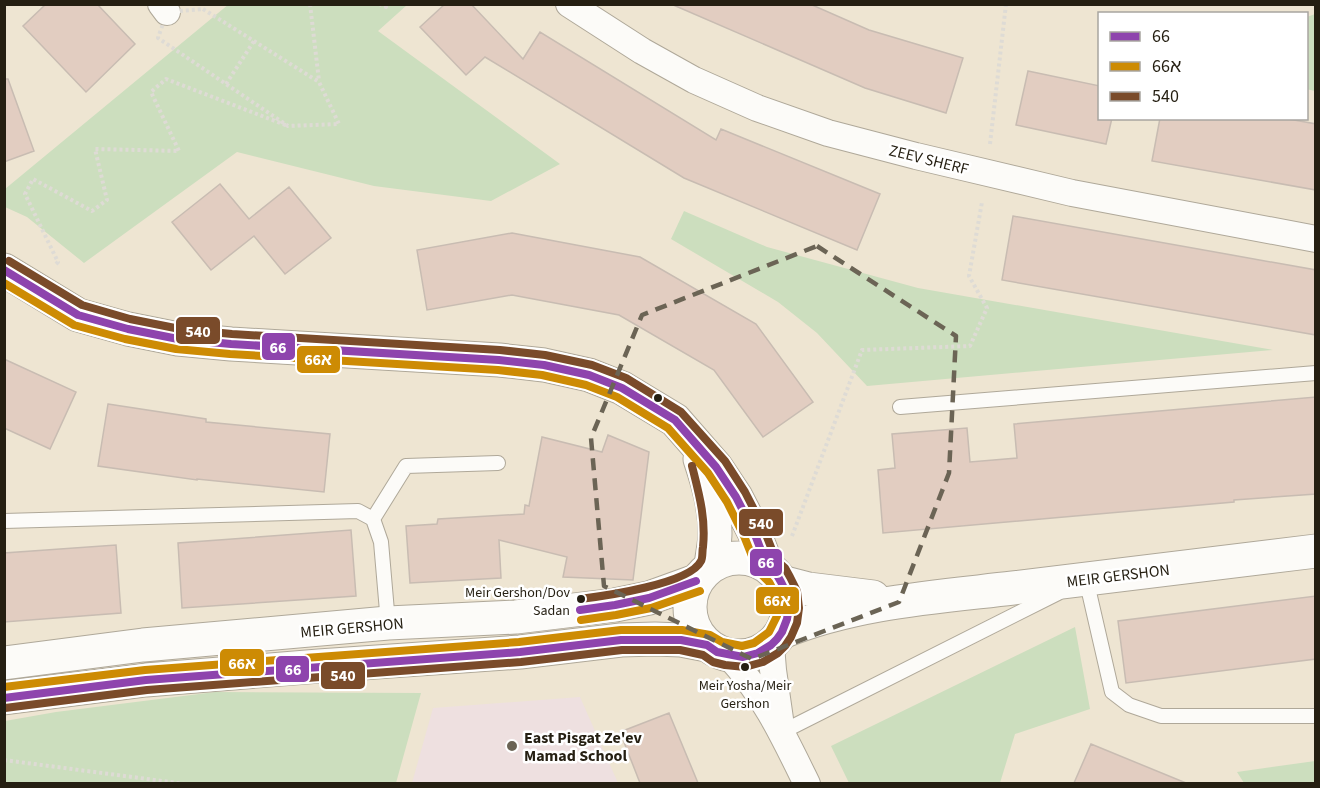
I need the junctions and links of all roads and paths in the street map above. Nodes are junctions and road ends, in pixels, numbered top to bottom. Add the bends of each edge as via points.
1 (310, 4) edge
2 (379, 4) edge
3 (385, 4) edge
4 (569, 4) edge
5 (1006, 4) edge
6 (164, 8) edge
7 (254, 41) junction
8 (320, 82) junction
9 (226, 84) junction
10 (288, 126) junction
11 (986, 173) junction
12 (1316, 239) edge
13 (4, 270) edge
14 (36, 291) junction
15 (1316, 373) edge
16 (900, 407) dead end
17 (696, 442) junction
18 (498, 463) dead end
19 (373, 519) junction
20 (4, 521) edge
21 (1316, 551) edge
22 (704, 574) junction
23 (775, 574) junction
24 (1086, 579) junction
25 (920, 599) junction
26 (388, 623) junction
27 (777, 638) junction
28 (718, 650) junction
29 (4, 663) edge
30 (4, 698) edge
31 (1316, 716) edge
32 (782, 732) junction
33 (4, 760) edge
34 (185, 783) edge
35 (807, 783) edge

1 - 8 path
2 - 3 path via 386,7
4 - 11 street, ZEEV SHERF via 694,80 757,108 828,133
5 - 11 path
6 - 7 path via 203,9
6 - 9 path via 158,38
7 - 8 path
7 - 9 path
8 - 10 path via 339,124
9 - 10 path
10 - 14 path via 166,79 151,92 179,151 95,149 107,200 92,211 33,179 26,194 58,262
11 - 12 street, ZEEV SHERF via 1072,194
11 - 23 path via 969,276 987,309 970,346 862,350
13 - 14 street
14 - 17 street via 78,315 178,339 499,360 589,375 621,388 675,420
15 - 16 lane
17 - 22 street via 714,511 715,534
17 - 23 street via 736,497
18 - 19 lane via 406,466
19 - 20 lane via 358,511
19 - 26 lane via 381,542
21 - 24 street, MEIR GERSHON
22 - 23 street via 722,561 739,558 756,561
22 - 26 street, MEIR GERSHON via 649,598 615,606 516,617
22 - 28 street via 691,594 689,608 698,635
23 - 25 street, MEIR GERSHON via 808,589 831,593
23 - 27 street via 787,594 789,607
24 - 25 street, MEIR GERSHON
24 - 31 lane via 1113,692 1129,705 1161,716
24 - 32 lane
25 - 27 street, MEIR GERSHON via 810,620
26 - 29 street, MEIR GERSHON via 143,645
27 - 28 street via 758,653 743,657
27 - 32 street via 773,670
28 - 30 street via 681,640 621,640 520,652 146,680
28 - 32 street via 745,674
32 - 35 street
33 - 34 path

